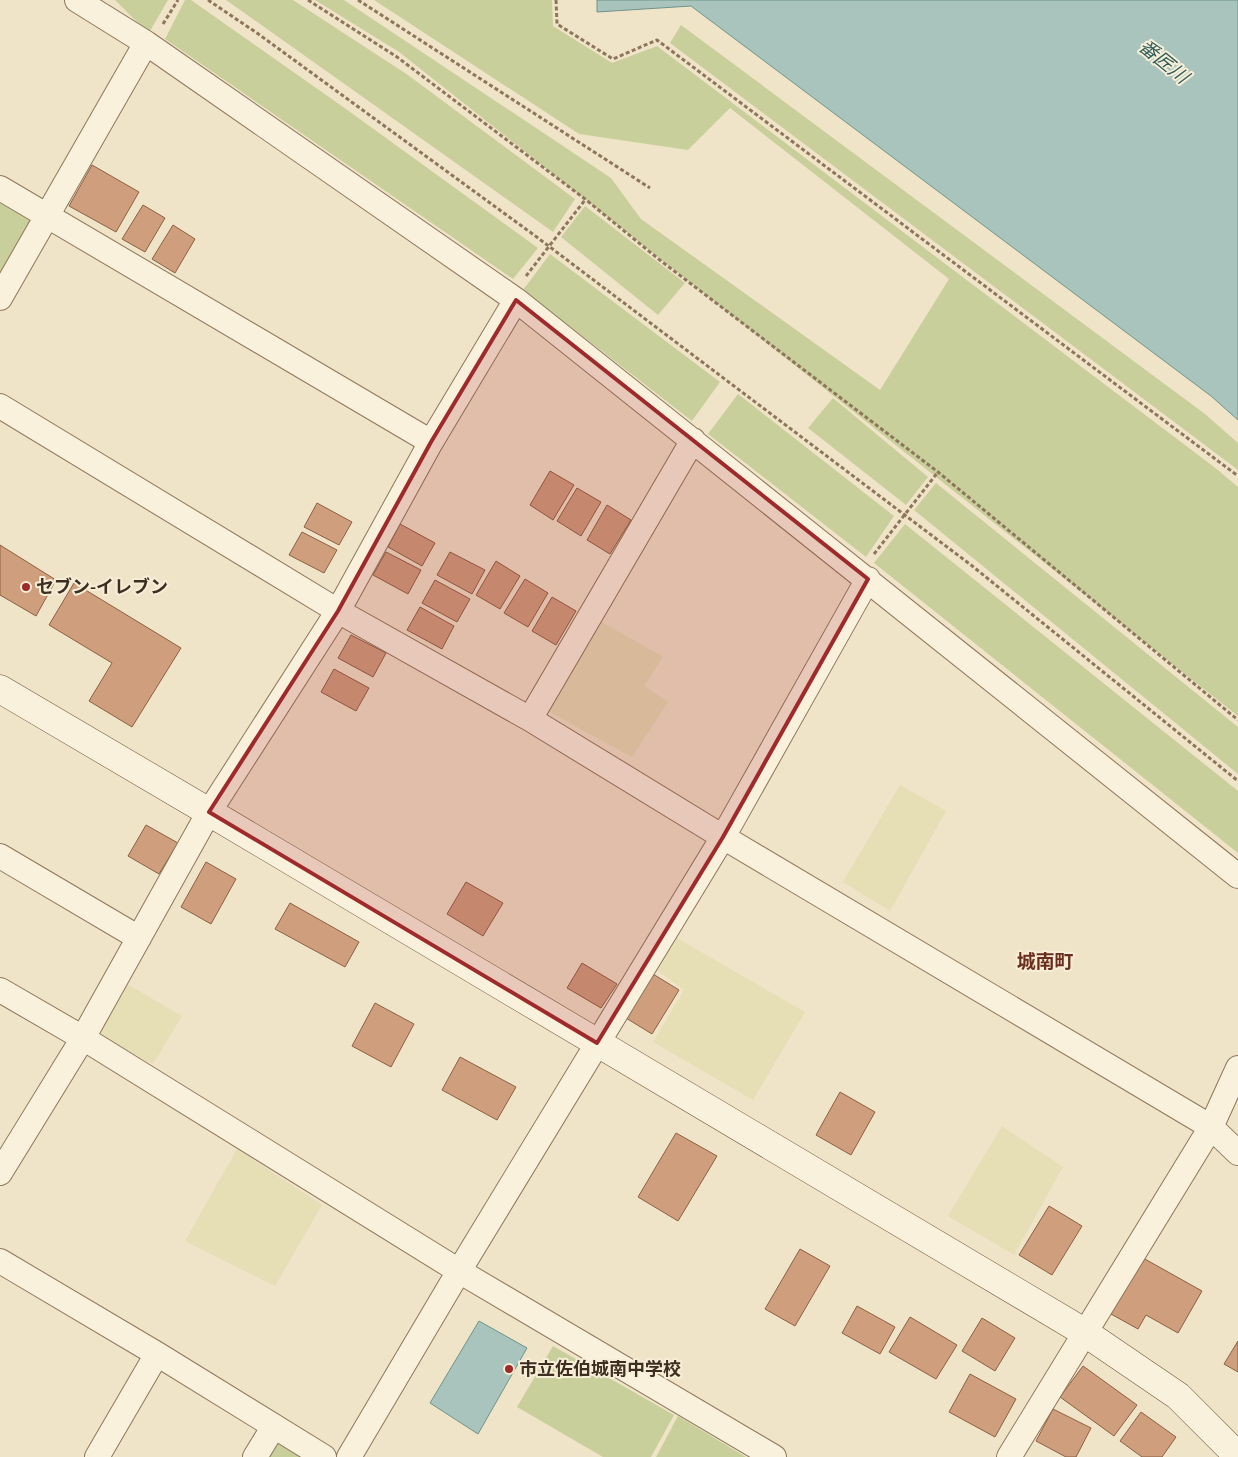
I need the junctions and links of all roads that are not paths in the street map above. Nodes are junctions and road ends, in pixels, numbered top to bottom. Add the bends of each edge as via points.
1 (77, 0) edge
2 (90, 0) edge
3 (112, 22) junction
4 (146, 43) junction
5 (0, 188) edge
6 (48, 216) junction
7 (0, 298) edge
8 (513, 298) junction
9 (0, 406) edge
10 (693, 440) junction
11 (431, 442) junction
12 (864, 576) junction
13 (338, 611) junction
14 (0, 689) edge
15 (530, 719) junction
16 (209, 812) junction
17 (723, 837) junction
18 (0, 856) edge
19 (1238, 876) edge
20 (139, 938) junction
21 (0, 990) edge
22 (83, 1038) junction
23 (597, 1043) junction
24 (1238, 1068) edge
25 (1211, 1127) junction
26 (1238, 1153) edge
27 (0, 1173) edge
28 (0, 1261) edge
29 (459, 1271) junction
30 (1084, 1332) junction
31 (157, 1354) junction
32 (274, 1426) junction
33 (1238, 1456) edge
34 (97, 1457) edge
35 (255, 1457) edge
36 (324, 1457) edge
37 (349, 1457) edge
38 (774, 1457) edge
39 (1009, 1457) edge

1 - 3 street
2 - 3 street
3 - 4 street
4 - 6 street
4 - 8 street
5 - 6 street
6 - 7 street
6 - 11 street
8 - 10 street
8 - 11 street
9 - 13 street
10 - 12 street
10 - 15 street
11 - 13 street
12 - 17 street
12 - 19 street
13 - 15 street
13 - 16 street
14 - 16 street
15 - 17 street
16 - 20 street
16 - 23 street
17 - 23 street
17 - 25 street
18 - 20 street
20 - 22 street
21 - 22 street
22 - 27 street
22 - 29 street
23 - 29 street
23 - 30 street
24 - 25 street
25 - 26 street
25 - 30 street
28 - 31 street
29 - 37 street
29 - 38 street
30 - 33 street via 1178,1396
30 - 39 street
31 - 32 street
31 - 34 street
32 - 35 street
32 - 36 street

